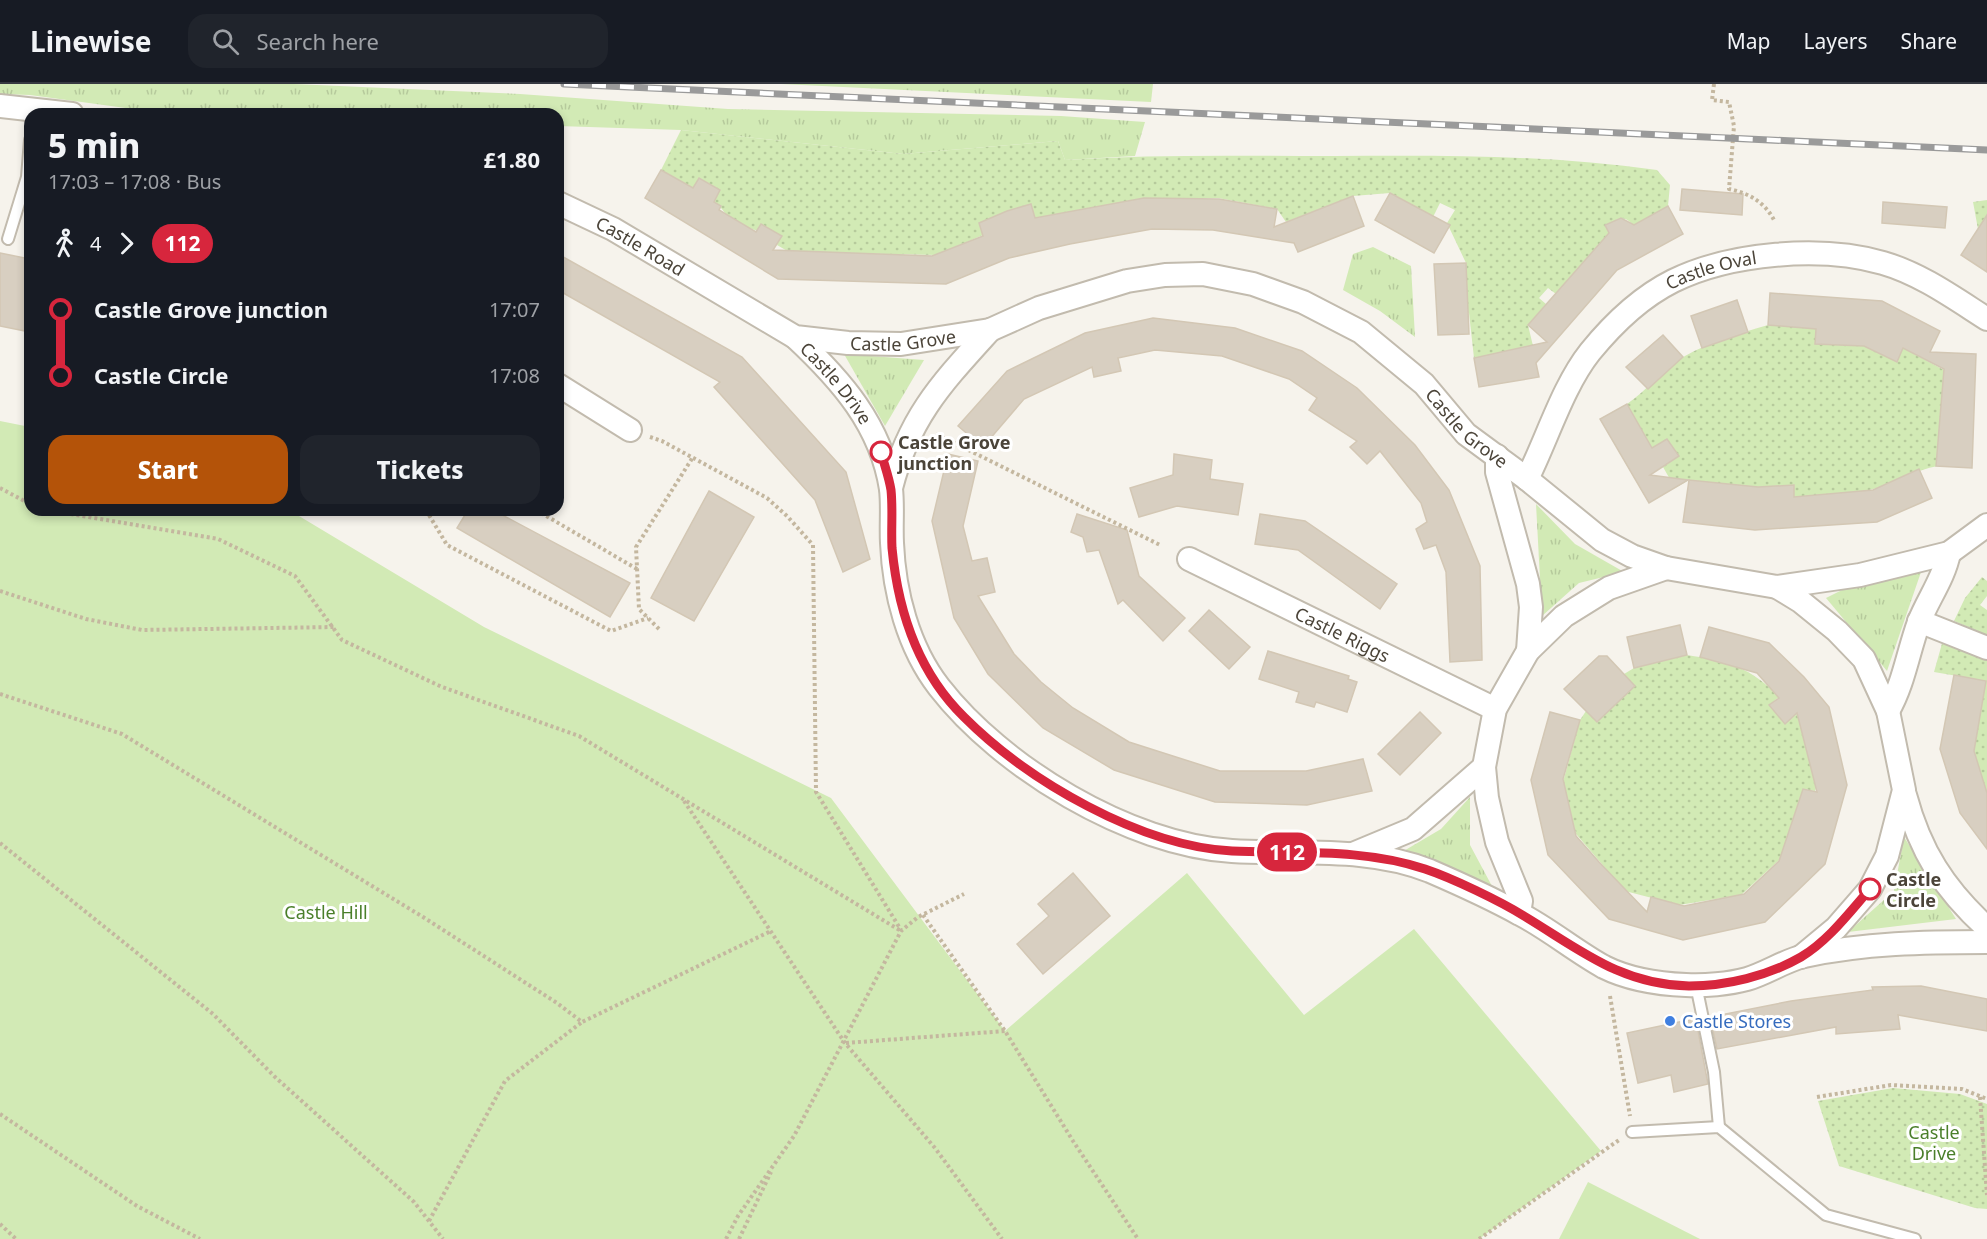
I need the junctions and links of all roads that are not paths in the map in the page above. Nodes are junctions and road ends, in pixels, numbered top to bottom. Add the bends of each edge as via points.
1 (0, 106) edge
2 (24, 110) edge
3 (24, 187) edge
4 (564, 206) edge
5 (8, 239) dead end
6 (720, 293) joint
7 (1987, 319) edge
8 (990, 330) junction
9 (795, 337) junction
10 (564, 390) edge
11 (630, 430) road end
12 (1497, 456) junction
13 (1527, 479) junction
14 (891, 488) junction
15 (1987, 525) edge
16 (1949, 553) junction
17 (1189, 559) dead end
18 (1666, 568) junction
19 (1777, 587) junction
20 (1919, 621) junction
21 (1987, 648) edge
22 (1528, 651) junction
23 (1495, 709) junction
24 (1888, 711) junction
25 (1484, 767) junction
26 (1904, 790) junction
27 (1353, 854) junction
28 (1519, 913) junction
29 (1987, 928) edge
30 (1987, 942) edge
31 (1801, 957) junction
32 (1696, 985) junction
33 (1719, 1127) junction
34 (1632, 1131) road end
35 (1915, 1239) edge

1 - 2 street
3 - 5 lane
4 - 6 street, Castle Road via 613,229
6 - 9 street, Castle Grove
7 - 13 street, Castle Oval via 1927,280 1883,263 1842,255 1771,255 1673,281 1639,302 1589,354
8 - 9 street, Castle Grove via 901,344
8 - 12 street, Castle Grove via 1039,308 1127,281 1203,274 1253,284 1303,302 1361,332 1424,384 1467,434
8 - 14 street, Castle Grove via 948,376 914,423
9 - 14 street, Castle Drive via 830,370 861,408 879,447
10 - 11 street
12 - 13 street, Castle Grove
12 - 22 street via 1497,472 1528,584
13 - 18 street, Castle Grove via 1602,540
14 - 27 street, Castle Drive via 896,580 914,645 935,682 963,716 1017,762 1113,819 1169,839 1228,851
15 - 16 street, Castle Grove
16 - 19 street, Castle Grove via 1860,575
16 - 20 street
17 - 23 street, Castle Riggs
18 - 19 street, Castle Grove
18 - 22 street via 1609,588 1564,616
19 - 24 street via 1837,631 1864,659
20 - 21 street
20 - 24 street via 1898,694
22 - 23 street
23 - 25 street
24 - 26 street
25 - 27 street via 1413,829
25 - 28 street via 1497,842 1521,901
26 - 29 street via 1929,861 1959,902
26 - 31 street via 1887,856 1870,889 1836,928
27 - 28 street, Castle Drive via 1426,870
28 - 32 street, Castle Drive via 1607,968 1646,981
30 - 31 street, Castle Drive via 1905,942
31 - 32 street, Castle Drive via 1746,979
32 - 33 lane via 1714,1072
33 - 34 lane
33 - 35 lane via 1826,1215

